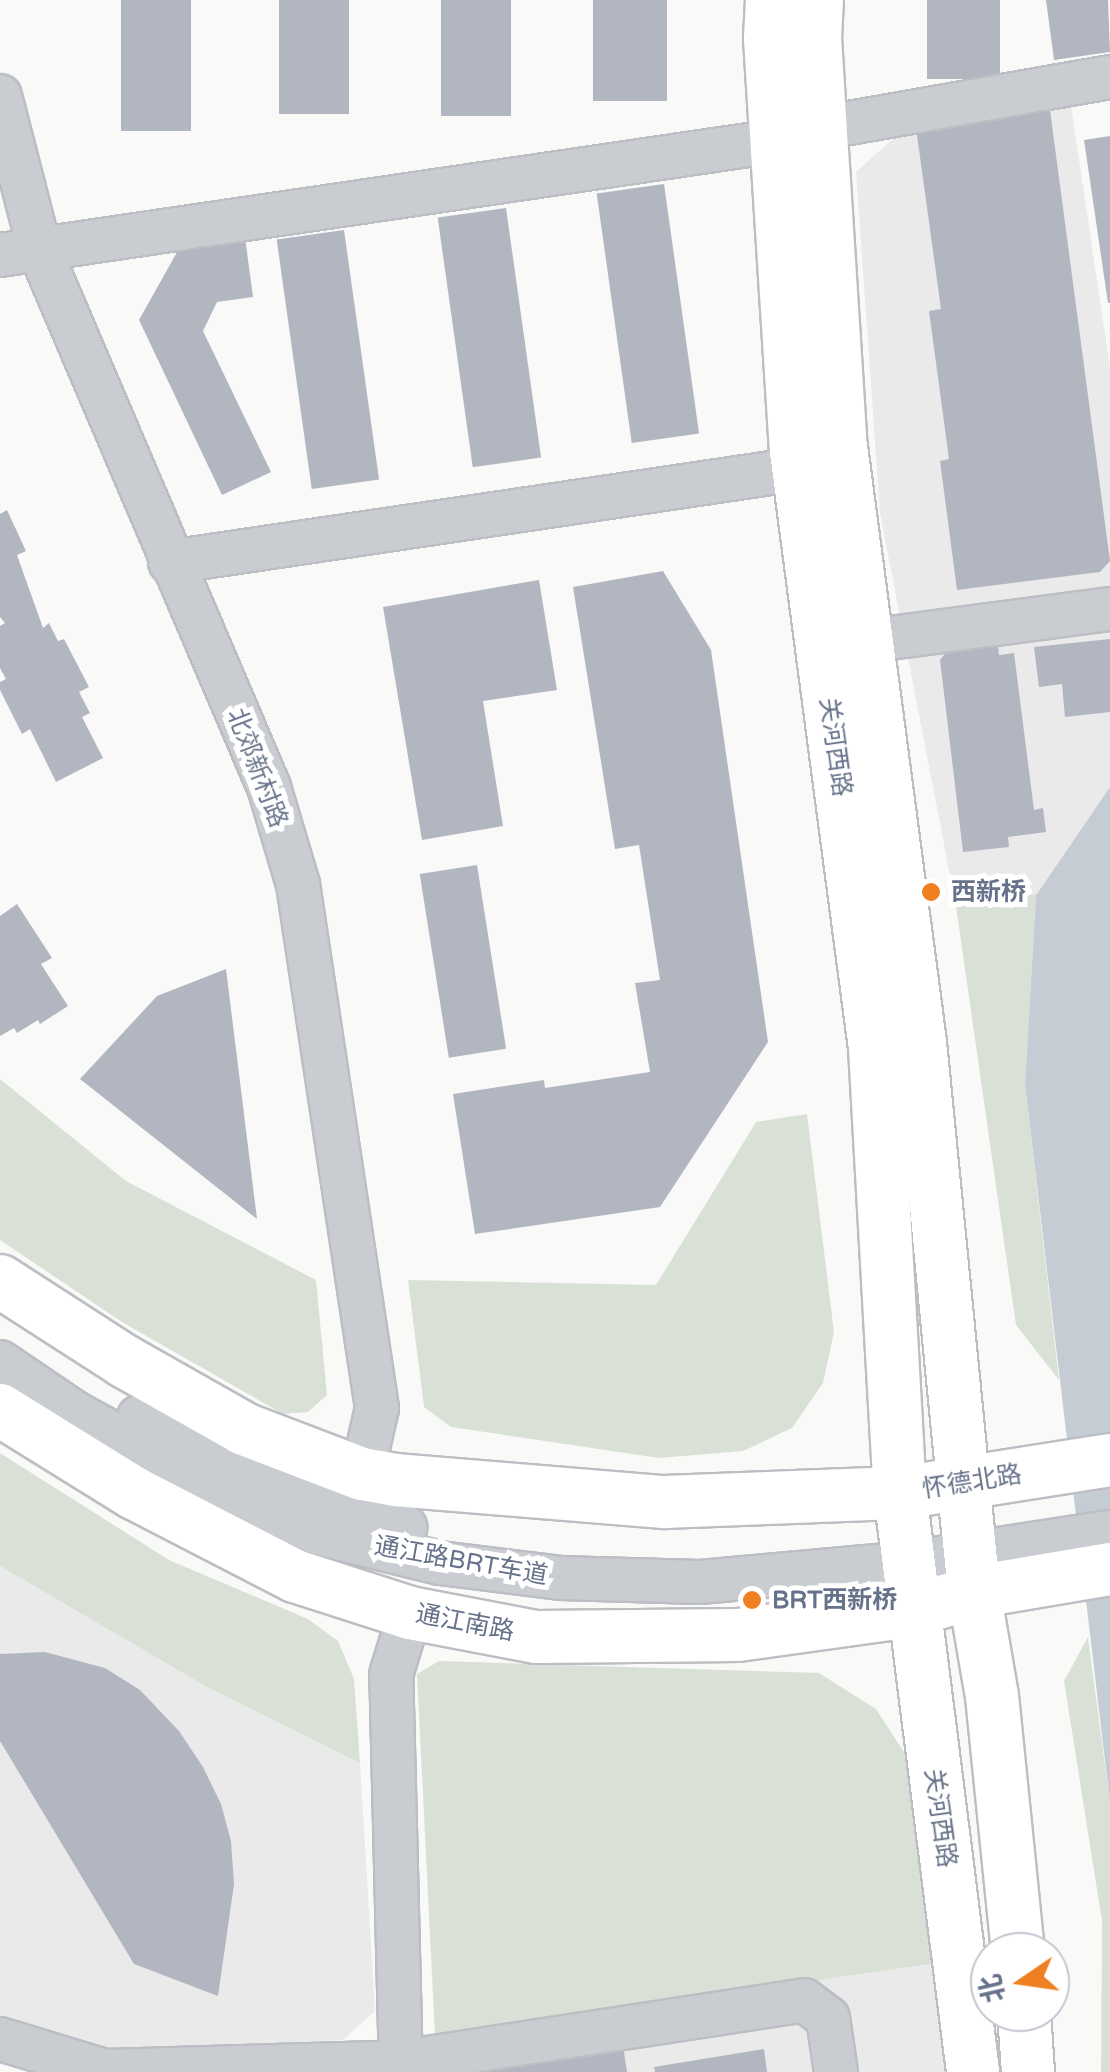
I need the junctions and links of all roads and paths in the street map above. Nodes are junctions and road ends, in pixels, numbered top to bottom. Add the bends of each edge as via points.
1 (772, 0) edge
2 (817, 0) edge
3 (1110, 77) edge
4 (0, 96) edge
5 (798, 135) junction
6 (20, 252) edge
7 (798, 469) junction
8 (170, 562) junction
9 (1110, 609) edge
10 (866, 641) junction
11 (13, 1308) edge
12 (0, 1362) edge
13 (0, 1410) edge
14 (1110, 1460) edge
15 (362, 1474) junction
16 (1110, 1504) edge
17 (312, 1532) junction
18 (1110, 1532) edge
19 (1066, 1534) edge
20 (970, 1540) junction
21 (906, 1552) junction
22 (410, 1613) junction
23 (632, 1636) junction
24 (1016, 1932) edge
25 (1025, 2032) edge
26 (0, 2039) edge
27 (401, 2067) edge
28 (836, 2072) edge
29 (974, 2072) edge
30 (1028, 2072) edge

1 - 5 main road, 关河西路
2 - 5 main road, 关河西路
3 - 5 street
4 - 6 street, 北郊新村路
5 - 6 street
5 - 7 main road, 关河西路
5 - 10 main road, 关河西路
6 - 8 street, 北郊新村路
7 - 8 street
7 - 21 main road, 关河西路 via 875,1048
8 - 15 street, 北郊新村路 via 270,787 298,884 377,1408
9 - 10 street
10 - 20 main road, 关河西路 via 920,1044
11 - 15 main road, 通江南路 via 244,1429
11 - 21 street, 通江路BRT车道 via 194,1444 374,1521 503,1548 654,1557
12 - 17 street, 通江路BRT车道 via 74,1413
13 - 22 main road, 通江南路 via 134,1492 295,1576
14 - 19 main road
15 - 21 main road, 通江南路 via 664,1502
16 - 19 street
17 - 21 street, 通江路BRT车道 via 440,1563 560,1578 700,1582
17 - 23 street via 419,1583 535,1622
18 - 19 street
19 - 20 main road, 怀德北路
19 - 20 main road, 怀德北路
20 - 21 main road, 通江南路
20 - 21 main road, 怀德北路
20 - 24 main road, 关河西路
21 - 23 main road, 通江南路 via 738,1635
21 - 29 main road, 关河西路
22 - 23 main road, 通江南路 via 536,1636
22 - 27 street via 391,1675
25 - 30 main road
26 - 27 street via 105,2072
27 - 28 street via 804,2000 828,2018

